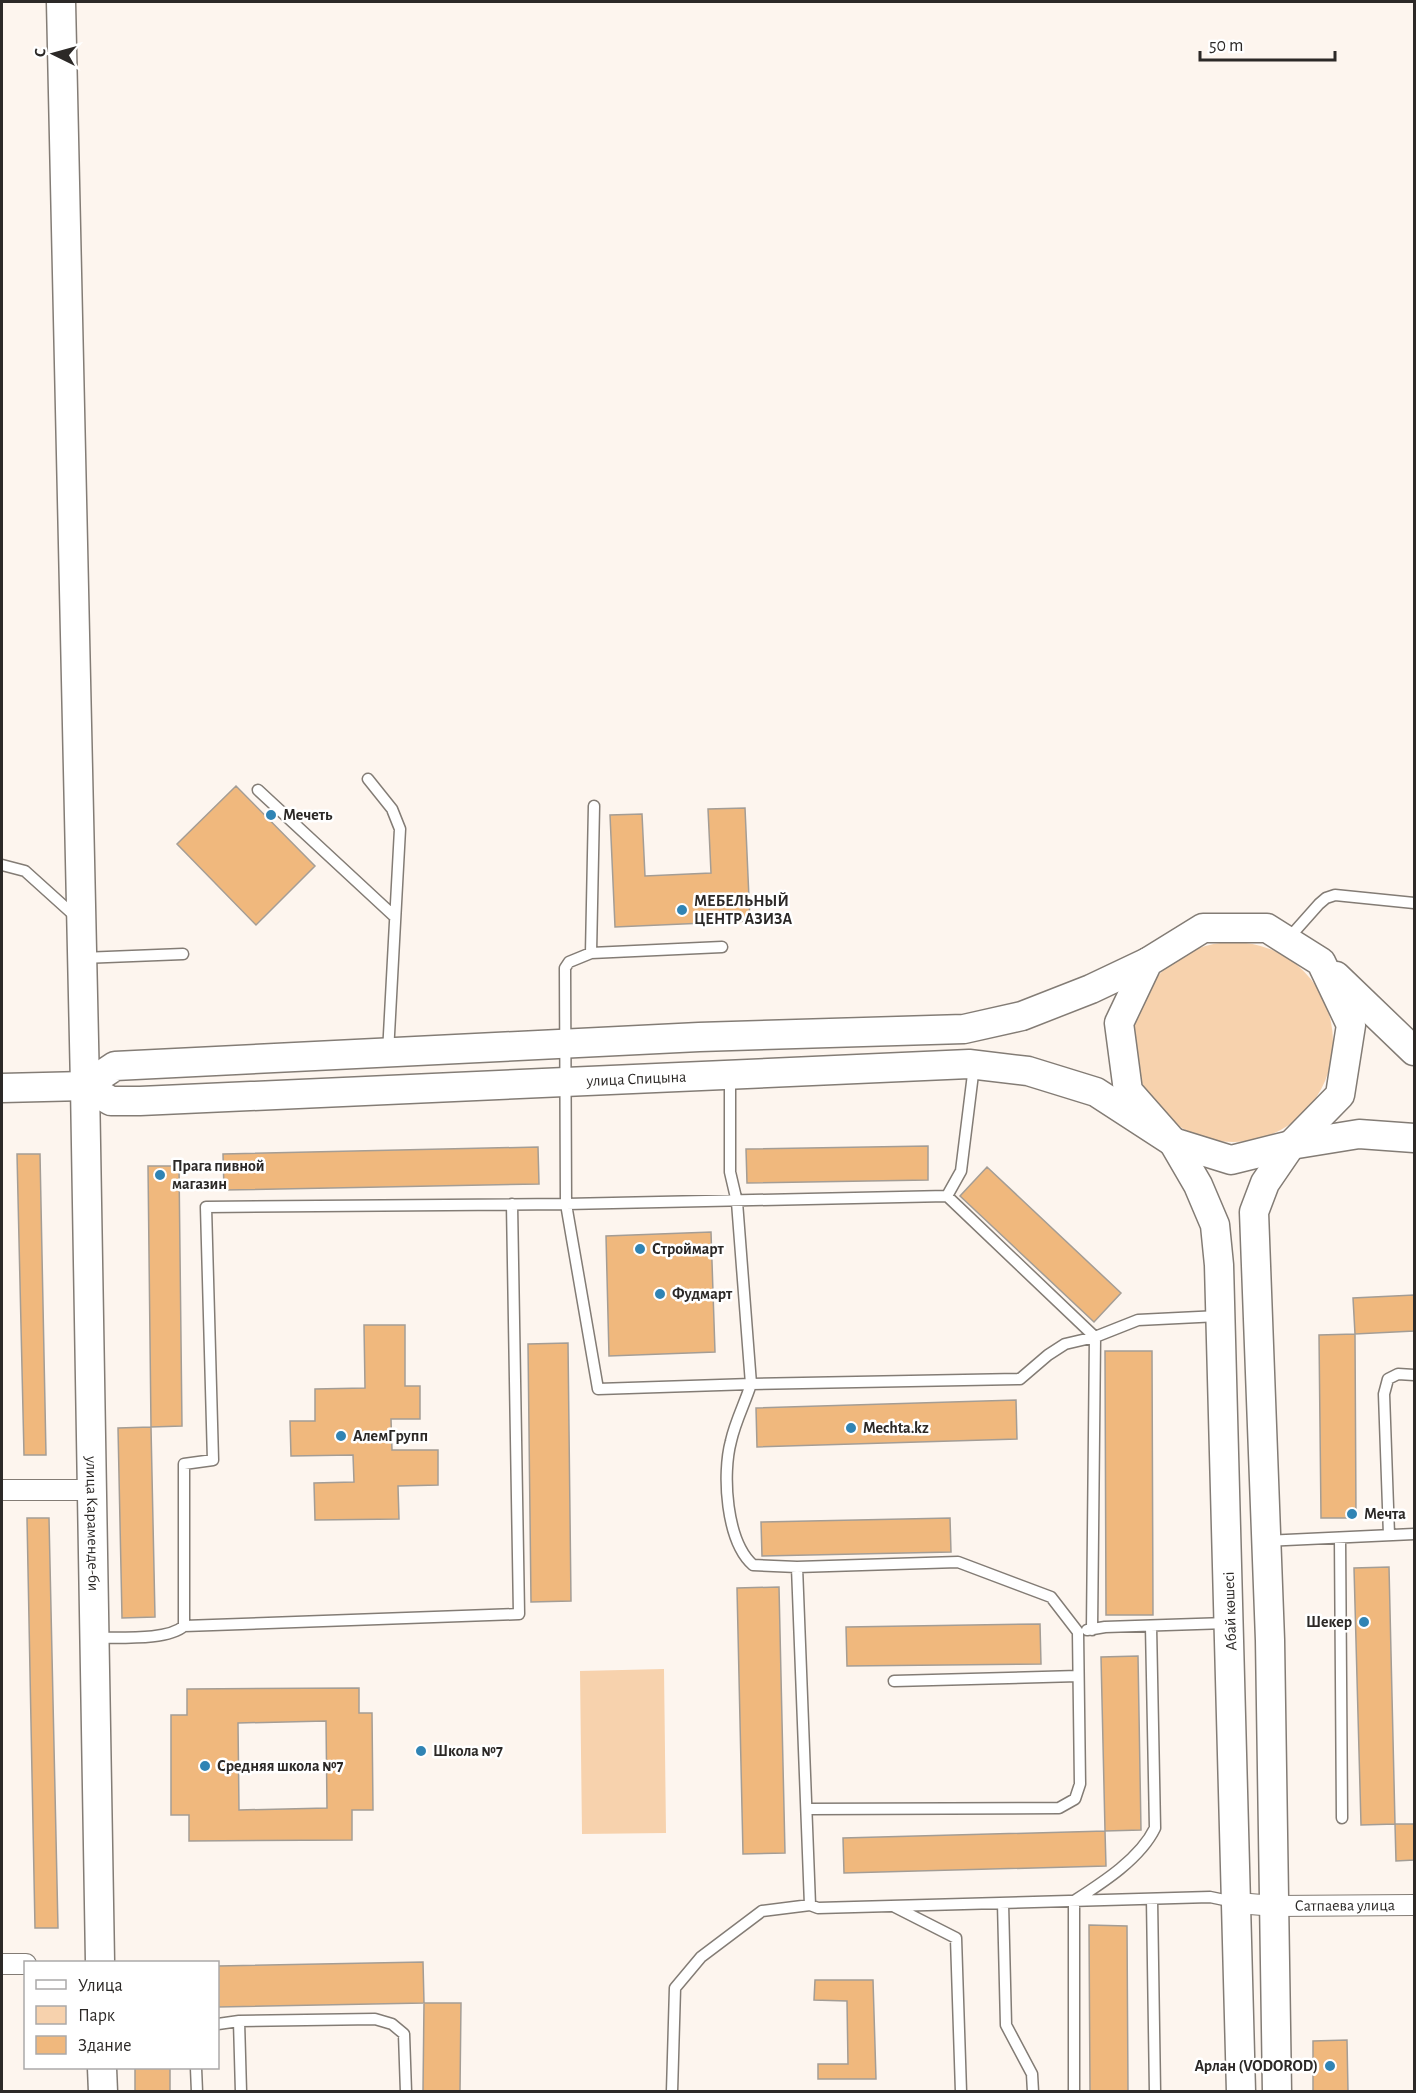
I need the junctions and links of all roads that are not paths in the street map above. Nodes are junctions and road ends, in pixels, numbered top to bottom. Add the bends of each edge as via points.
1 (61, 2) edge
2 (368, 779) dead end
3 (258, 790) dead end
4 (594, 806) dead end
5 (2, 865) edge
6 (1414, 903) edge
7 (395, 917) junction
8 (81, 921) junction
9 (1287, 941) junction
10 (722, 947) dead end
11 (591, 953) junction
12 (183, 954) dead end
13 (81, 958) junction
14 (1148, 962) junction
15 (1321, 962) junction
16 (566, 1044) junction
17 (1414, 1051) edge
18 (388, 1053) junction
19 (975, 1065) junction
20 (730, 1075) junction
21 (567, 1083) junction
22 (85, 1086) junction
23 (2, 1088) edge
24 (1414, 1138) edge
25 (1173, 1142) junction
26 (1291, 1145) junction
27 (946, 1196) junction
28 (737, 1202) junction
29 (512, 1204) junction
30 (566, 1204) junction
31 (1221, 1316) junction
32 (1095, 1336) junction
33 (1414, 1374) edge
34 (752, 1384) junction
35 (2, 1490) edge
36 (92, 1490) junction
37 (1414, 1534) edge
38 (1389, 1535) junction
39 (1340, 1538) junction
40 (1266, 1541) junction
41 (797, 1567) junction
42 (1230, 1623) junction
43 (184, 1626) junction
44 (1151, 1626) junction
45 (1092, 1630) junction
46 (1078, 1632) junction
47 (94, 1638) junction
48 (1078, 1676) junction
49 (894, 1681) dead end
50 (808, 1809) junction
51 (1342, 1818) dead end
52 (1152, 1899) junction
53 (1074, 1901) junction
54 (1003, 1903) junction
55 (1237, 1903) junction
56 (810, 1905) junction
57 (1414, 1905) edge
58 (893, 1906) junction
59 (1275, 1906) junction
60 (100, 1961) edge
61 (2, 1964) edge
62 (24, 1964) edge
63 (239, 2021) junction
64 (219, 2024) edge
65 (102, 2069) edge
66 (196, 2069) edge
67 (103, 2091) edge
68 (197, 2091) edge
69 (241, 2091) edge
70 (406, 2091) edge
71 (672, 2091) edge
72 (961, 2091) edge
73 (1033, 2091) edge
74 (1074, 2091) edge
75 (1155, 2091) edge
76 (1241, 2091) edge
77 (1277, 2091) edge

1 - 8 street, улица Караменде-би
2 - 7 lane via 392,809 400,829
3 - 7 lane
4 - 11 lane
5 - 8 lane via 25,871
6 - 9 lane via 1335,895 1326,898
7 - 18 lane
8 - 13 street, улица Караменде-би
9 - 14 street via 1267,928 1203,928
9 - 15 street
10 - 11 lane
11 - 16 lane via 569,962 565,968
12 - 13 lane
13 - 22 street, улица Караменде-би
14 - 16 street via 1023,1016 964,1029
14 - 25 street, Абай көшесі via 1119,1023 1128,1091
15 - 17 street
15 - 26 street via 1351,1025 1340,1095
16 - 18 street
16 - 21 lane
18 - 22 street via 116,1066
19 - 20 street, улица Спицына
19 - 25 street, улица Спицына via 1028,1071 1096,1092
19 - 27 lane via 961,1172
20 - 21 street, улица Спицына
20 - 28 lane via 730,1172
21 - 22 street, улица Спицына via 140,1101 111,1101
21 - 30 lane
22 - 23 street
22 - 36 street, улица Караменде-би
24 - 26 street via 1359,1134
25 - 26 street via 1231,1160
25 - 31 street, Абай көшесі via 1215,1225
26 - 40 street via 1265,1183 1254,1212
27 - 28 lane
27 - 32 lane
28 - 30 lane
28 - 34 lane
29 - 30 lane
29 - 43 lane via 519,1614
29 - 43 lane via 206,1207 213,1460 184,1464
30 - 34 lane via 598,1389
31 - 32 lane via 1138,1320
31 - 42 street, Абай көшесі
32 - 34 lane via 1065,1344 1020,1378
32 - 45 lane
33 - 38 lane via 1398,1374 1388,1379 1384,1394
34 - 41 lane via 730,1442 727,1498 732,1523 738,1544 753,1565
35 - 36 street
36 - 47 street, улица Караменде-би
37 - 38 lane
38 - 39 lane
39 - 40 lane
39 - 51 lane
40 - 59 street
41 - 46 lane via 958,1562 1051,1597
41 - 50 lane
42 - 44 lane
42 - 55 street, Абай көшесі
43 - 47 lane via 177,1633 156,1636
44 - 45 lane
44 - 53 lane via 1155,1828 1128,1861
45 - 46 lane
46 - 48 lane
47 - 60 street, улица Караменде-би
48 - 49 lane
48 - 50 lane via 1080,1784 1075,1799 1059,1808
50 - 56 lane
52 - 53 lane
52 - 55 lane via 1210,1898
52 - 75 lane
53 - 54 lane
53 - 74 lane
54 - 58 lane
54 - 73 lane via 1006,2025 1032,2074
55 - 59 street, Сатпаева улица
55 - 76 street, Абай көшесі
56 - 58 lane
56 - 71 lane via 762,1911 701,1957 675,1988
57 - 59 street, Сатпаева улица
58 - 72 lane via 956,1938
59 - 77 street
61 - 62 street
63 - 64 lane
63 - 69 lane
63 - 70 lane via 375,2019 392,2024 404,2034
65 - 67 street
66 - 68 lane

